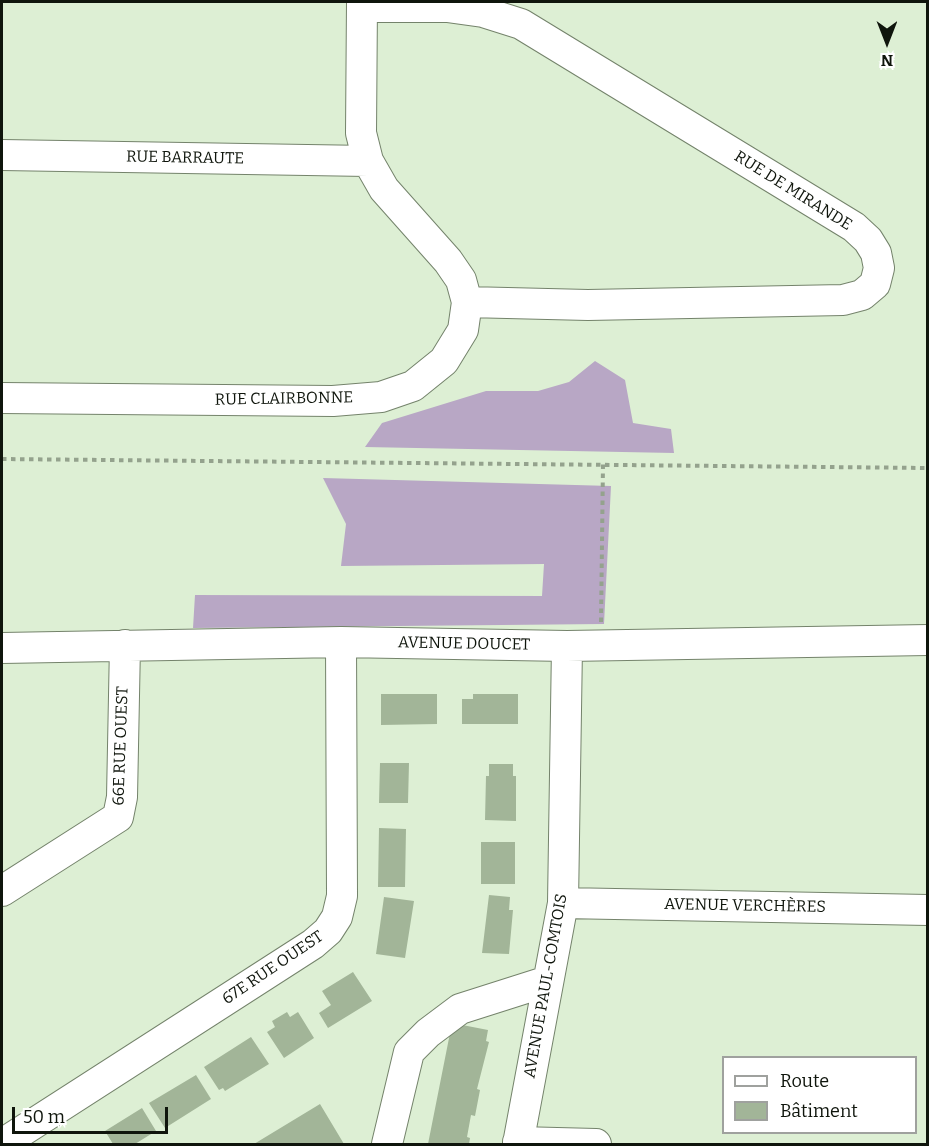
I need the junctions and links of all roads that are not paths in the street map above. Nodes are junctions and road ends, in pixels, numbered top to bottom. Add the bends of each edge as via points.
1 (362, 4) edge
2 (2, 155) edge
3 (368, 161) junction
4 (466, 302) junction
5 (2, 398) edge
6 (927, 640) edge
7 (341, 642) junction
8 (124, 645) junction
9 (567, 646) junction
10 (2, 648) edge
11 (2, 891) edge
12 (563, 903) junction
13 (927, 910) edge
14 (548, 981) junction
15 (518, 1143) edge
16 (2, 1144) edge
17 (387, 1144) edge
18 (596, 1144) edge

1 - 3 street, RUE CLAIRBONNE via 361,133
1 - 4 street, RUE DE MIRANDE via 447,7 483,12 521,24 854,227 876,253 879,268 875,284 862,295 843,300 588,305
2 - 3 street, RUE BARRAUTE
3 - 4 street, RUE CLAIRBONNE via 384,189 448,261 461,280
4 - 5 street, RUE CLAIRBONNE via 463,330 444,362 413,386 381,397 333,401
6 - 9 street, AVENUE DOUCET
7 - 8 street, AVENUE DOUCET
7 - 9 street, AVENUE DOUCET
7 - 16 street, 67E RUE OUEST via 342,896 337,917 328,931
8 - 10 street, AVENUE DOUCET
8 - 11 street, 66E RUE OUEST via 122,797 118,817
9 - 12 street, AVENUE PAUL-COMTOIS
12 - 13 street, AVENUE VERCHÈRES
12 - 14 street, AVENUE PAUL-COMTOIS
14 - 15 street, AVENUE PAUL-COMTOIS
14 - 17 street via 460,1009 409,1052
15 - 18 street

